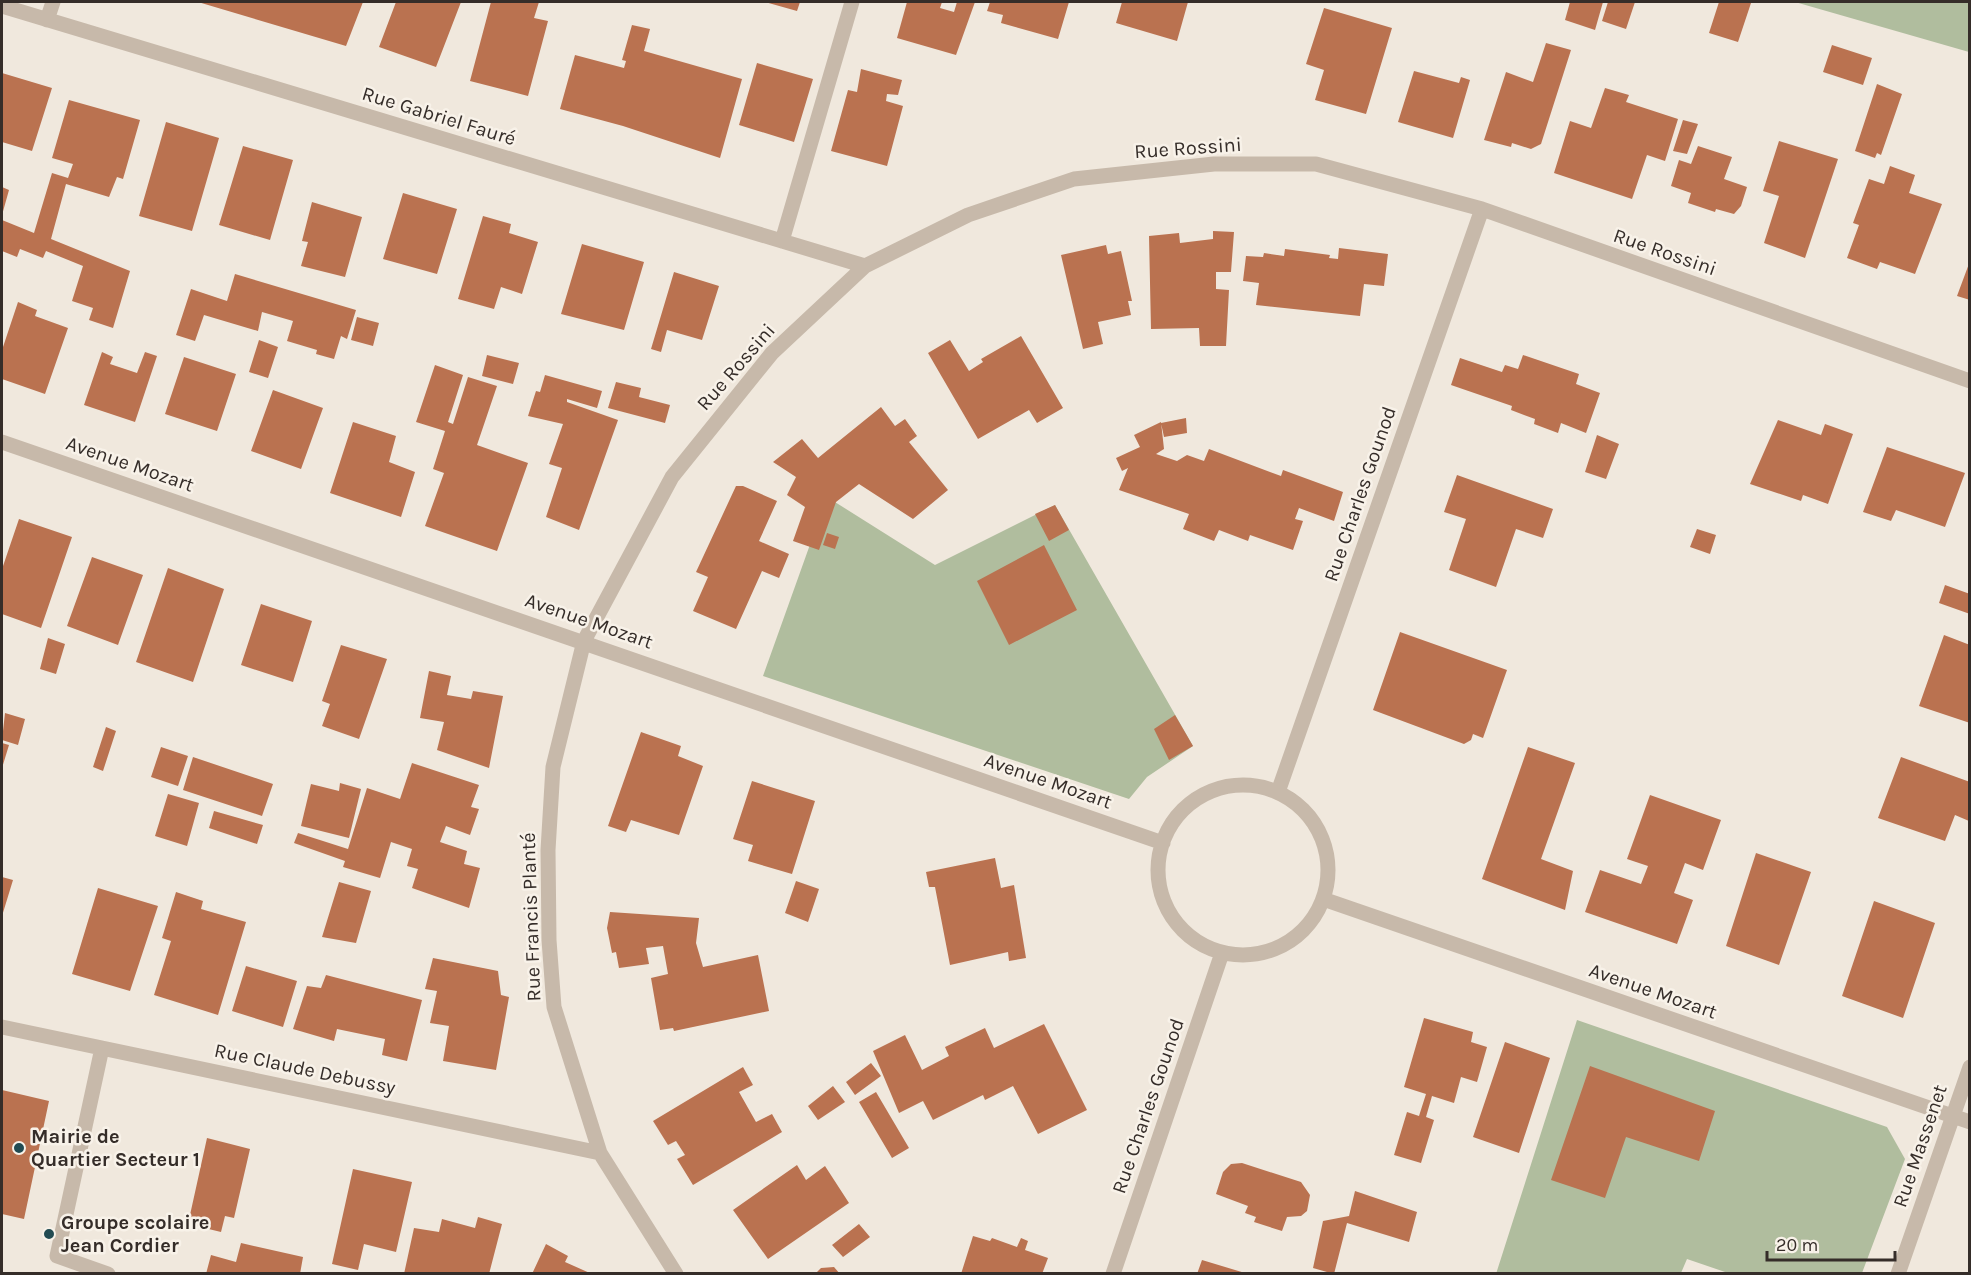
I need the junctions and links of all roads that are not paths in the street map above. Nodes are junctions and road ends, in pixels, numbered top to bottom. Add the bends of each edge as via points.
1 (53, 2) edge
2 (852, 2) edge
3 (2, 6) edge
4 (47, 20) junction
5 (1482, 209) junction
6 (782, 241) junction
7 (865, 266) junction
8 (1970, 381) edge
9 (2, 442) edge
10 (584, 641) junction
11 (1278, 792) junction
12 (1163, 843) junction
13 (1323, 899) junction
14 (1222, 953) junction
15 (2, 1027) edge
16 (102, 1048) junction
17 (1970, 1067) edge
18 (1953, 1117) junction
19 (1970, 1122) edge
20 (600, 1153) junction
21 (108, 1274) edge
22 (676, 1274) edge
23 (1113, 1274) edge
24 (1898, 1274) edge

1 - 4 street
2 - 6 street
3 - 4 street, Rue Gabriel Fauré
4 - 6 street, Rue Gabriel Fauré
5 - 7 street, Rue Rossini via 1316,164 1214,164 1074,179 968,215
5 - 8 street, Rue Rossini
5 - 11 street, Rue Charles Gounod
6 - 7 street, Rue Gabriel Fauré
7 - 10 street, Rue Rossini via 772,353 672,477
9 - 10 street, Avenue Mozart
10 - 12 street, Avenue Mozart
10 - 20 street, Rue Francis Planté via 553,767 548,850 549,940 554,1007
11 - 12 street via 1250,785 1213,791 1196,799 1176,818
11 - 13 street via 1299,805 1316,825 1326,848 1329,874
12 - 14 street via 1158,870 1162,898 1171,915 1196,942
13 - 14 street via 1312,921 1286,943 1247,956
13 - 18 street, Avenue Mozart
14 - 23 street, Rue Charles Gounod
15 - 16 street, Rue Claude Debussy
16 - 20 street, Rue Claude Debussy
16 - 21 street via 57,1256
17 - 18 street, Rue Massenet
18 - 19 street, Avenue Mozart
18 - 24 street, Rue Massenet
20 - 22 street, Rue Francis Planté

